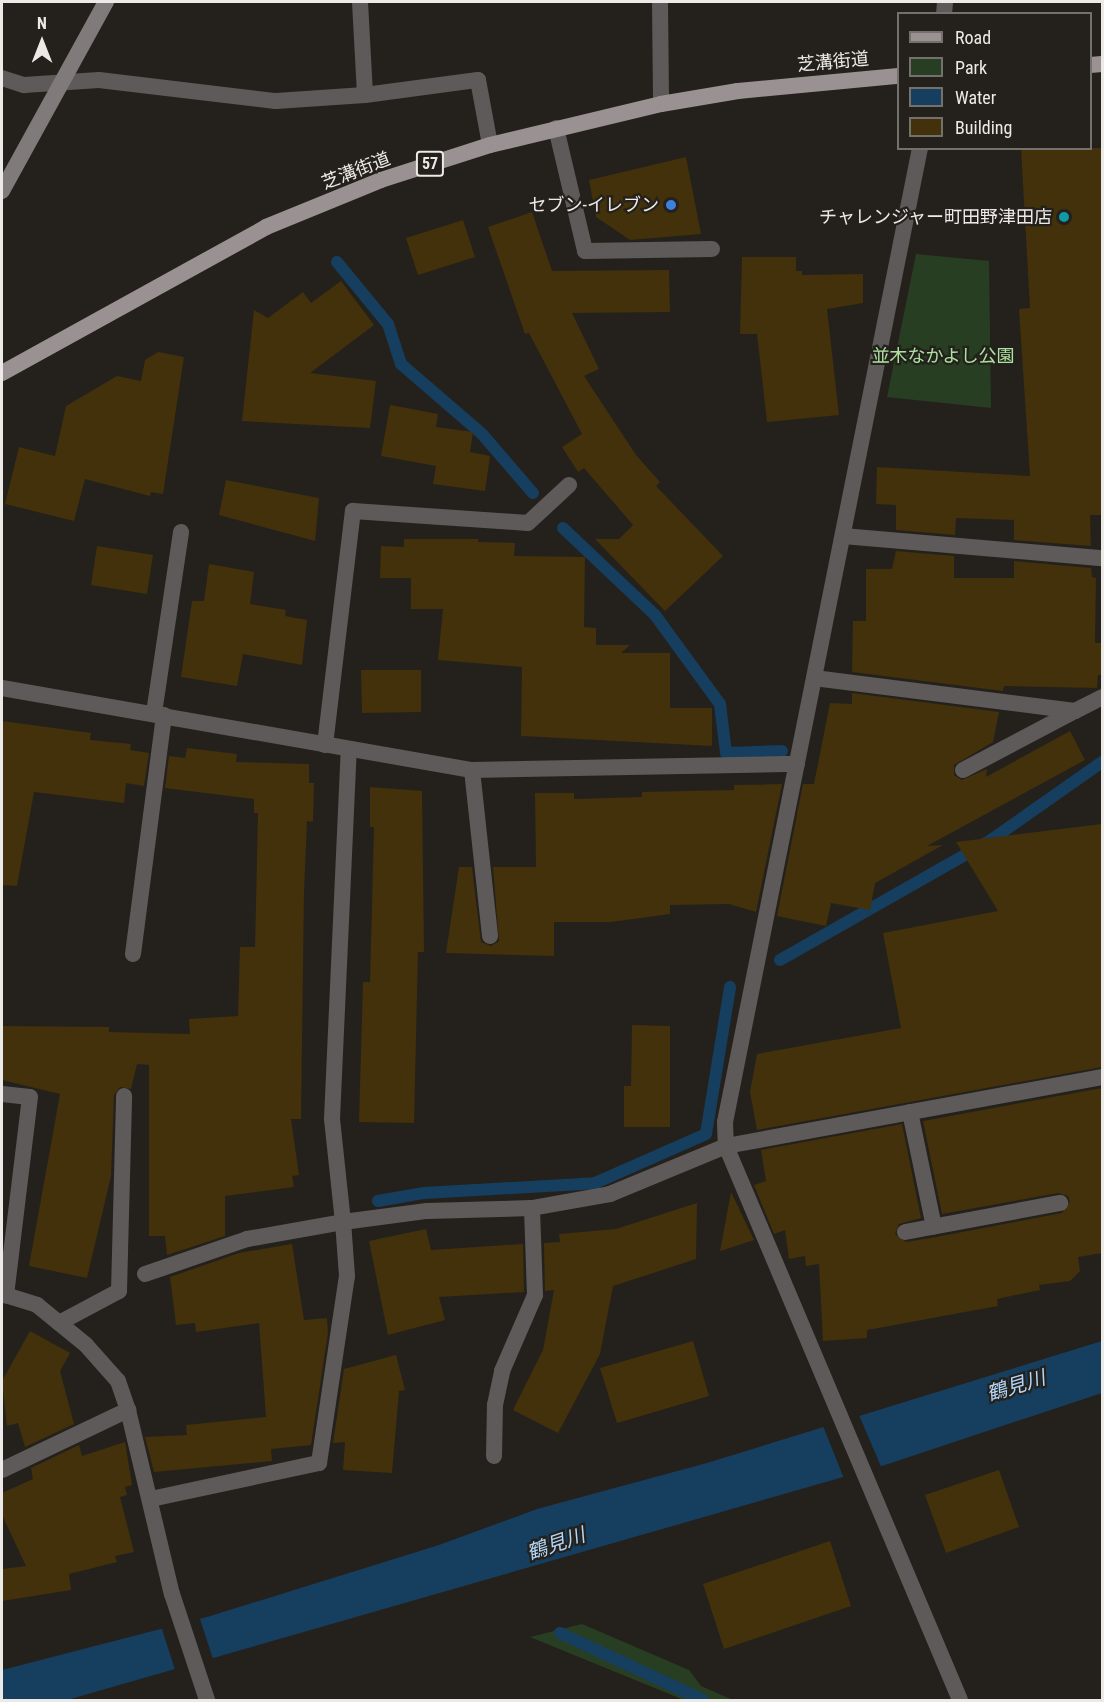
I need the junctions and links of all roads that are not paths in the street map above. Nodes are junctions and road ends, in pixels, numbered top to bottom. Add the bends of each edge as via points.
1 (106, 2) edge
2 (360, 2) edge
3 (660, 2) edge
4 (897, 76) edge
5 (2, 78) edge
6 (61, 83) junction
7 (365, 95) junction
8 (661, 104) junction
9 (556, 128) junction
10 (490, 145) junction
11 (921, 150) edge
12 (2, 191) edge
13 (712, 249) dead end
14 (2, 373) edge
15 (569, 485) dead end
16 (181, 532) dead end
17 (843, 536) junction
18 (1102, 558) edge
19 (814, 678) junction
20 (2, 688) edge
21 (1102, 697) edge
22 (1075, 711) junction
23 (159, 714) junction
24 (325, 745) junction
25 (348, 749) junction
26 (797, 764) junction
27 (472, 770) junction
28 (963, 770) dead end
29 (490, 936) dead end
30 (133, 954) dead end
31 (1102, 1077) edge
32 (2, 1094) edge
33 (124, 1096) dead end
34 (910, 1112) junction
35 (726, 1146) junction
36 (1060, 1203) dead end
37 (532, 1208) junction
38 (343, 1222) junction
39 (934, 1227) junction
40 (905, 1232) dead end
41 (145, 1274) dead end
42 (4, 1295) edge
43 (59, 1323) junction
44 (128, 1410) junction
45 (494, 1456) dead end
46 (2, 1470) edge
47 (151, 1499) junction
48 (205, 1696) edge
49 (960, 1701) edge

1 - 6 main road
2 - 7 street
3 - 8 street
4 - 8 main road, 芝溝街道 / 57
5 - 6 street via 24,85
6 - 7 street via 99,80 276,101
6 - 12 main road
7 - 10 street via 478,80
8 - 9 main road, 芝溝街道 / 57
9 - 10 main road, 芝溝街道 / 57
9 - 13 street via 585,251
10 - 14 main road, 芝溝街道 / 57 via 381,180 266,227
11 - 17 street
15 - 24 street via 528,523 353,511
16 - 23 street
17 - 18 street
17 - 19 street
19 - 22 street
19 - 26 street
20 - 23 street
21 - 22 street
22 - 28 street
23 - 24 street
23 - 30 street
24 - 25 street
25 - 27 street
25 - 38 street via 332,1119
26 - 27 street
26 - 35 street via 725,1122
27 - 29 street
31 - 34 street
32 - 42 street via 30,1097
33 - 43 street via 118,1291
34 - 35 street
34 - 39 street
35 - 37 street via 610,1194
35 - 49 street
36 - 39 street
37 - 38 street via 427,1211
37 - 45 street via 535,1295 502,1371 495,1405
38 - 41 street via 247,1239
38 - 47 street via 348,1276 319,1463
39 - 40 street
42 - 43 street via 37,1305
43 - 44 street via 86,1345 118,1382
44 - 46 street
44 - 47 street
47 - 48 street via 172,1594

